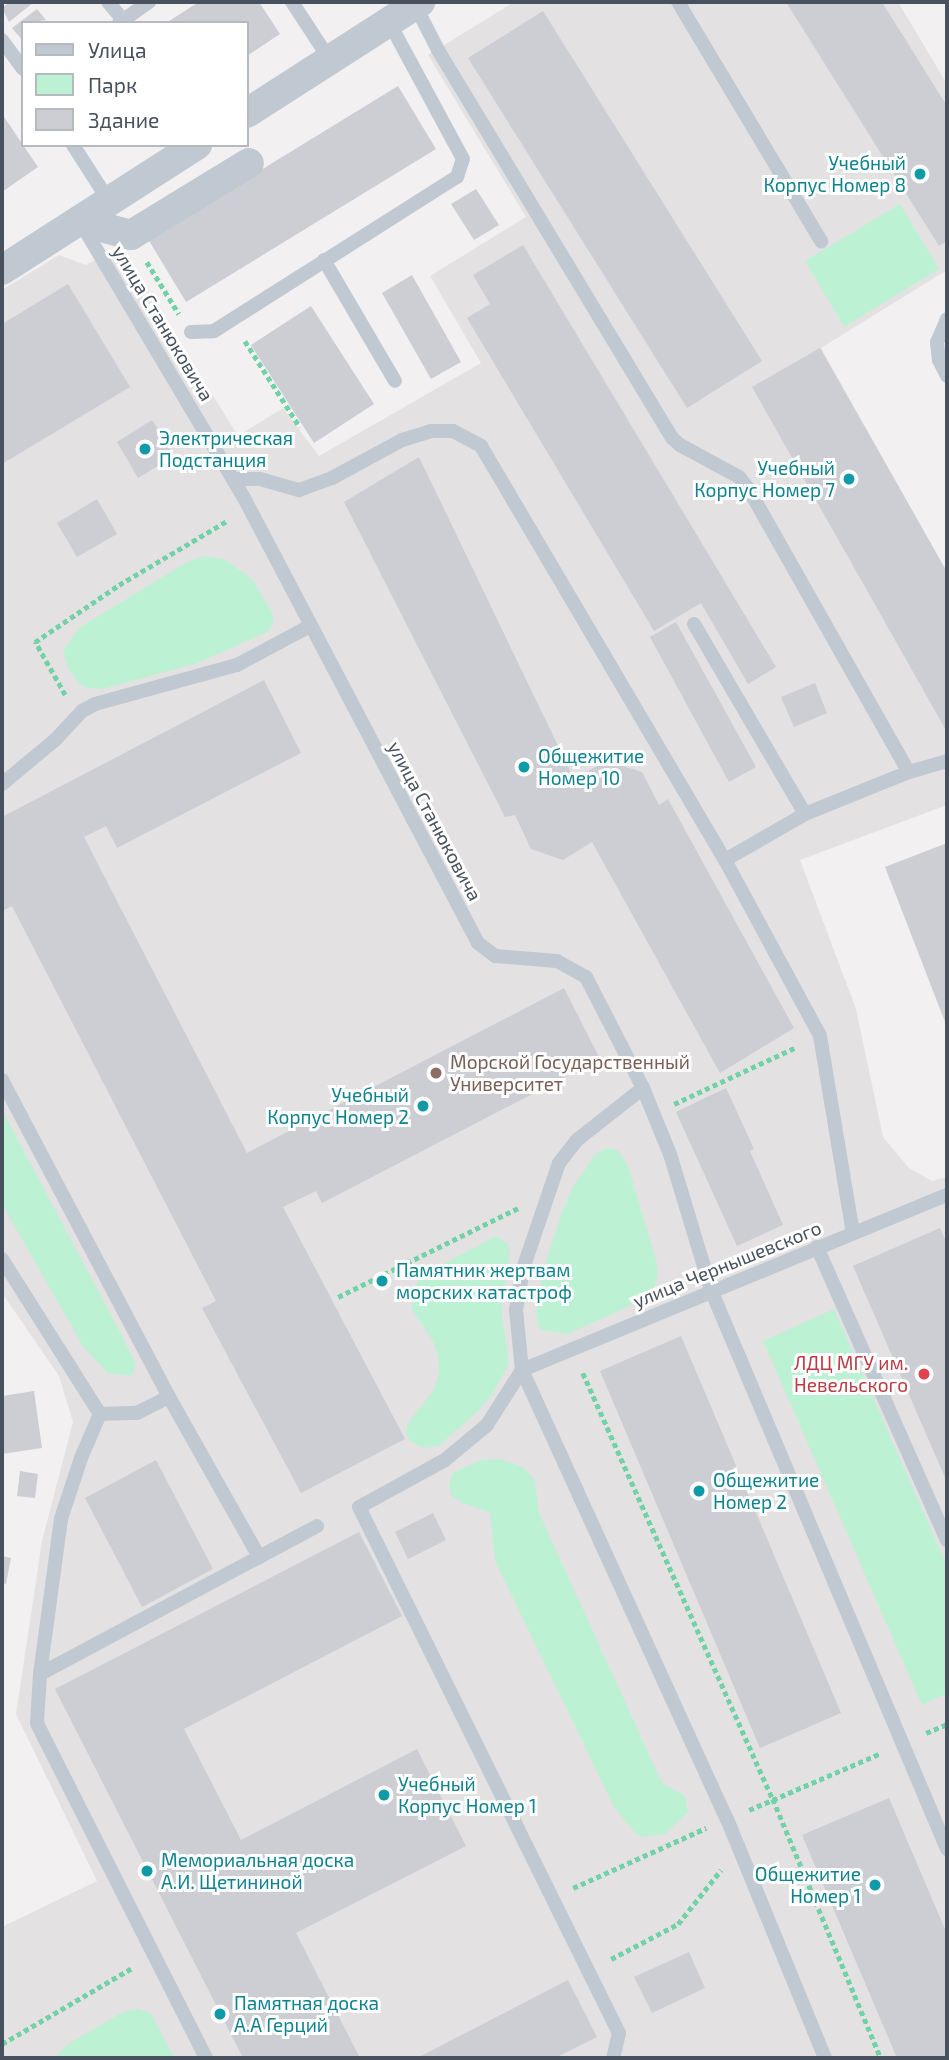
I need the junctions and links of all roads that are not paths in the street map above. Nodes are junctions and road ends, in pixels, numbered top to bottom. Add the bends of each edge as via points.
1 (108, 2) edge
2 (149, 2) edge
3 (292, 2) edge
4 (678, 2) edge
5 (418, 4) edge
6 (120, 21) edge
7 (122, 21) edge
8 (389, 22) junction
9 (2, 40) edge
10 (330, 60) junction
11 (21, 65) edge
12 (248, 112) edge
13 (74, 147) edge
14 (194, 147) edge
15 (250, 163) dead end
16 (109, 201) junction
17 (79, 221) junction
18 (821, 241) dead end
19 (324, 260) junction
20 (2, 270) edge
21 (947, 319) edge
22 (191, 332) road end
23 (947, 376) edge
24 (395, 381) dead end
25 (233, 479) junction
26 (694, 624) dead end
27 (310, 626) junction
28 (947, 761) edge
29 (909, 772) junction
30 (2, 784) edge
31 (806, 814) junction
32 (724, 860) junction
33 (2, 1080) edge
34 (643, 1088) junction
35 (947, 1195) edge
36 (853, 1233) junction
37 (817, 1247) junction
38 (2, 1259) edge
39 (711, 1290) junction
40 (522, 1370) junction
41 (169, 1397) junction
42 (100, 1414) junction
43 (317, 1526) dead end
44 (947, 1540) edge
45 (259, 1557) junction
46 (40, 1674) junction
47 (947, 1849) edge
48 (206, 2058) edge
49 (613, 2058) edge
50 (825, 2058) edge

1 - 6 lane
2 - 7 lane
3 - 10 lane
4 - 18 lane
5 - 8 street
5 - 29 lane via 478,117 672,438 739,477 748,488
8 - 10 street
8 - 19 lane via 463,159 457,177
9 - 11 lane
10 - 12 street
13 - 16 lane
14 - 16 street
15 - 17 street via 131,235
16 - 17 street
17 - 20 street
17 - 25 lane, улица Станюковича
19 - 22 lane via 214,331
19 - 24 lane
21 - 23 lane via 937,342
25 - 27 lane, улица Станюковича
25 - 32 lane via 299,490 332,478 402,440 431,431 453,431 481,446
26 - 31 lane
27 - 30 lane via 237,665 95,704
27 - 34 lane, улица Станюковича via 478,943 495,956 557,961 586,977
28 - 29 lane
29 - 31 lane
31 - 32 lane
32 - 36 lane via 820,1036
33 - 41 lane
34 - 39 lane, улица Станюковича via 674,1167
34 - 40 lane via 577,1140 559,1163 523,1269 516,1310
35 - 36 lane, улица Чернышевского
36 - 37 lane, улица Чернышевского
37 - 39 lane, улица Чернышевского
37 - 44 lane
38 - 42 lane
39 - 40 lane, улица Чернышевского
39 - 47 lane, улица Станюковича
40 - 49 lane via 487,1425 445,1460 354,1510 590,1969 619,2033
40 - 50 lane via 740,1847
41 - 42 lane via 137,1413
41 - 45 lane
42 - 46 lane via 61,1519
43 - 45 lane
45 - 46 lane
46 - 48 lane via 37,1723

